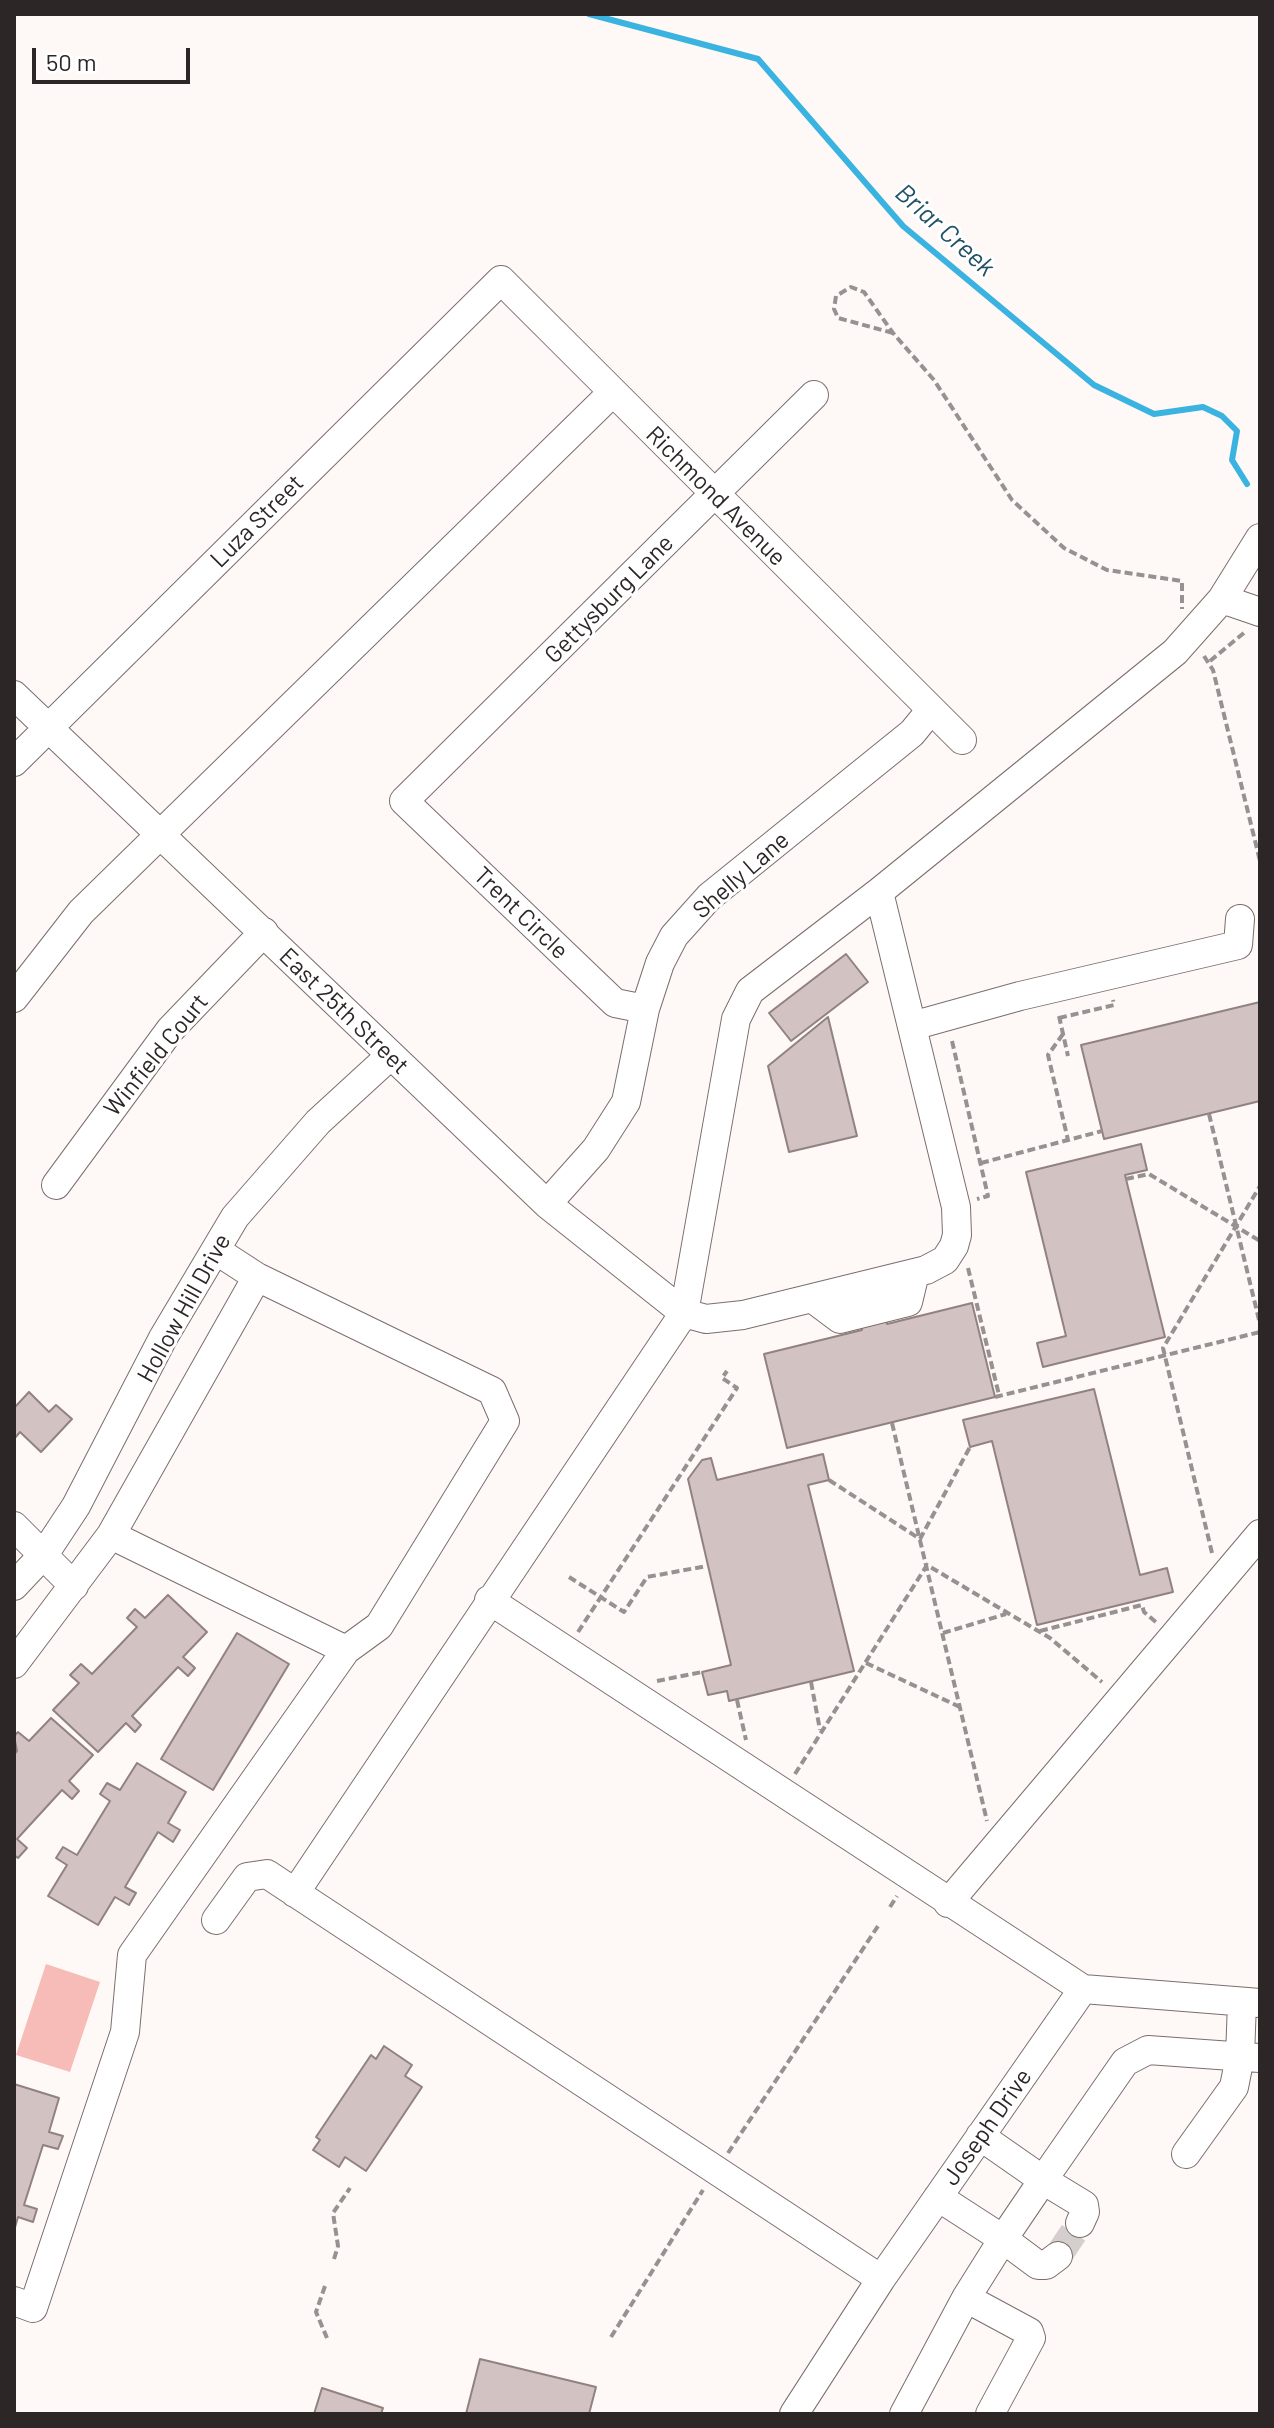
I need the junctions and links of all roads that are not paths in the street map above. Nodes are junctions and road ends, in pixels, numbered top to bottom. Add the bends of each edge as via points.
1 (501, 280) joint
2 (613, 392) junction
3 (814, 395) dead end
4 (714, 495) junction
5 (1260, 538) edge
6 (1222, 599) junction
7 (1254, 617) edge
8 (14, 695) edge
9 (930, 711) junction
10 (49, 727) junction
11 (962, 740) dead end
12 (14, 762) edge
13 (404, 801) joint
14 (162, 834) junction
15 (879, 892) junction
16 (1240, 919) dead end
17 (264, 932) junction
18 (14, 998) edge
19 (645, 1009) junction
20 (912, 1026) junction
21 (390, 1056) junction
22 (56, 1185) dead end
23 (547, 1204) junction
24 (217, 1251) junction
25 (257, 1277) junction
26 (684, 1313) junction
27 (14, 1526) edge
28 (1260, 1534) edge
29 (111, 1535) junction
30 (45, 1553) junction
31 (14, 1586) edge
32 (74, 1586) junction
33 (489, 1600) junction
34 (346, 1650) junction
35 (14, 1664) edge
36 (295, 1893) junction
37 (948, 1903) junction
38 (216, 1920) dead end
39 (1083, 1989) junction
40 (1251, 2003) edge
41 (1250, 2057) edge
42 (980, 2136) junction
43 (1186, 2154) dead end
44 (1043, 2180) junction
45 (938, 2197) junction
46 (1080, 2223) dead end
47 (1003, 2239) junction
48 (1058, 2256) dead end
49 (881, 2279) junction
50 (966, 2298) junction
51 (14, 2301) edge
52 (794, 2414) edge
53 (904, 2414) edge
54 (990, 2414) edge

1 - 2 street, Richmond Avenue
1 - 10 street, Luza Street
2 - 4 street, Richmond Avenue
2 - 14 street
3 - 4 street, Gettysburg Lane
4 - 9 street, Richmond Avenue
4 - 13 street, Gettysburg Lane
5 - 6 street
6 - 7 street
6 - 15 street via 1175,652
8 - 10 street, East 25th Street
9 - 11 street, Richmond Avenue
9 - 19 street, Shelly Lane via 912,733 709,897 674,936
10 - 12 street, Luza Street
10 - 14 street, East 25th Street
13 - 19 street, Trent Circle via 615,1003
14 - 17 street, East 25th Street
14 - 18 street via 81,912
15 - 20 street
15 - 26 street via 750,991 736,1019
16 - 20 street via 1238,945
17 - 21 street, East 25th Street
17 - 22 street, Winfield Court via 170,1030
19 - 23 street, Shelly Lane via 626,1102 596,1149
20 - 26 street via 956,1207 957,1235 945,1260 915,1273 743,1315 706,1319
21 - 23 street, East 25th Street
21 - 24 street, Hollow Hill Drive via 267,1178 235,1217
23 - 26 street, East 25th Street
24 - 25 street
24 - 30 street, Hollow Hill Drive
25 - 29 street
25 - 34 street via 492,1391 505,1421 379,1626
26 - 33 street
27 - 30 street
28 - 37 street
29 - 32 street
29 - 34 street
30 - 31 street, Hollow Hill Drive
30 - 32 street
32 - 35 street
33 - 36 street
33 - 37 street
34 - 51 street via 132,1955 125,2032 33,2308
36 - 38 street via 267,1874 247,1877
36 - 49 street
37 - 39 street
39 - 40 street
39 - 42 street, Joseph Drive
40 - 41 street
41 - 43 street
41 - 44 street via 1148,2050 1135,2054
42 - 44 street
42 - 45 street, Joseph Drive
44 - 46 street via 1084,2205
44 - 47 street
45 - 47 street
45 - 49 street, Joseph Drive
47 - 48 street via 1038,2265
47 - 50 street
49 - 52 street, Joseph Drive
50 - 53 street
50 - 54 street via 1029,2332 1031,2338

